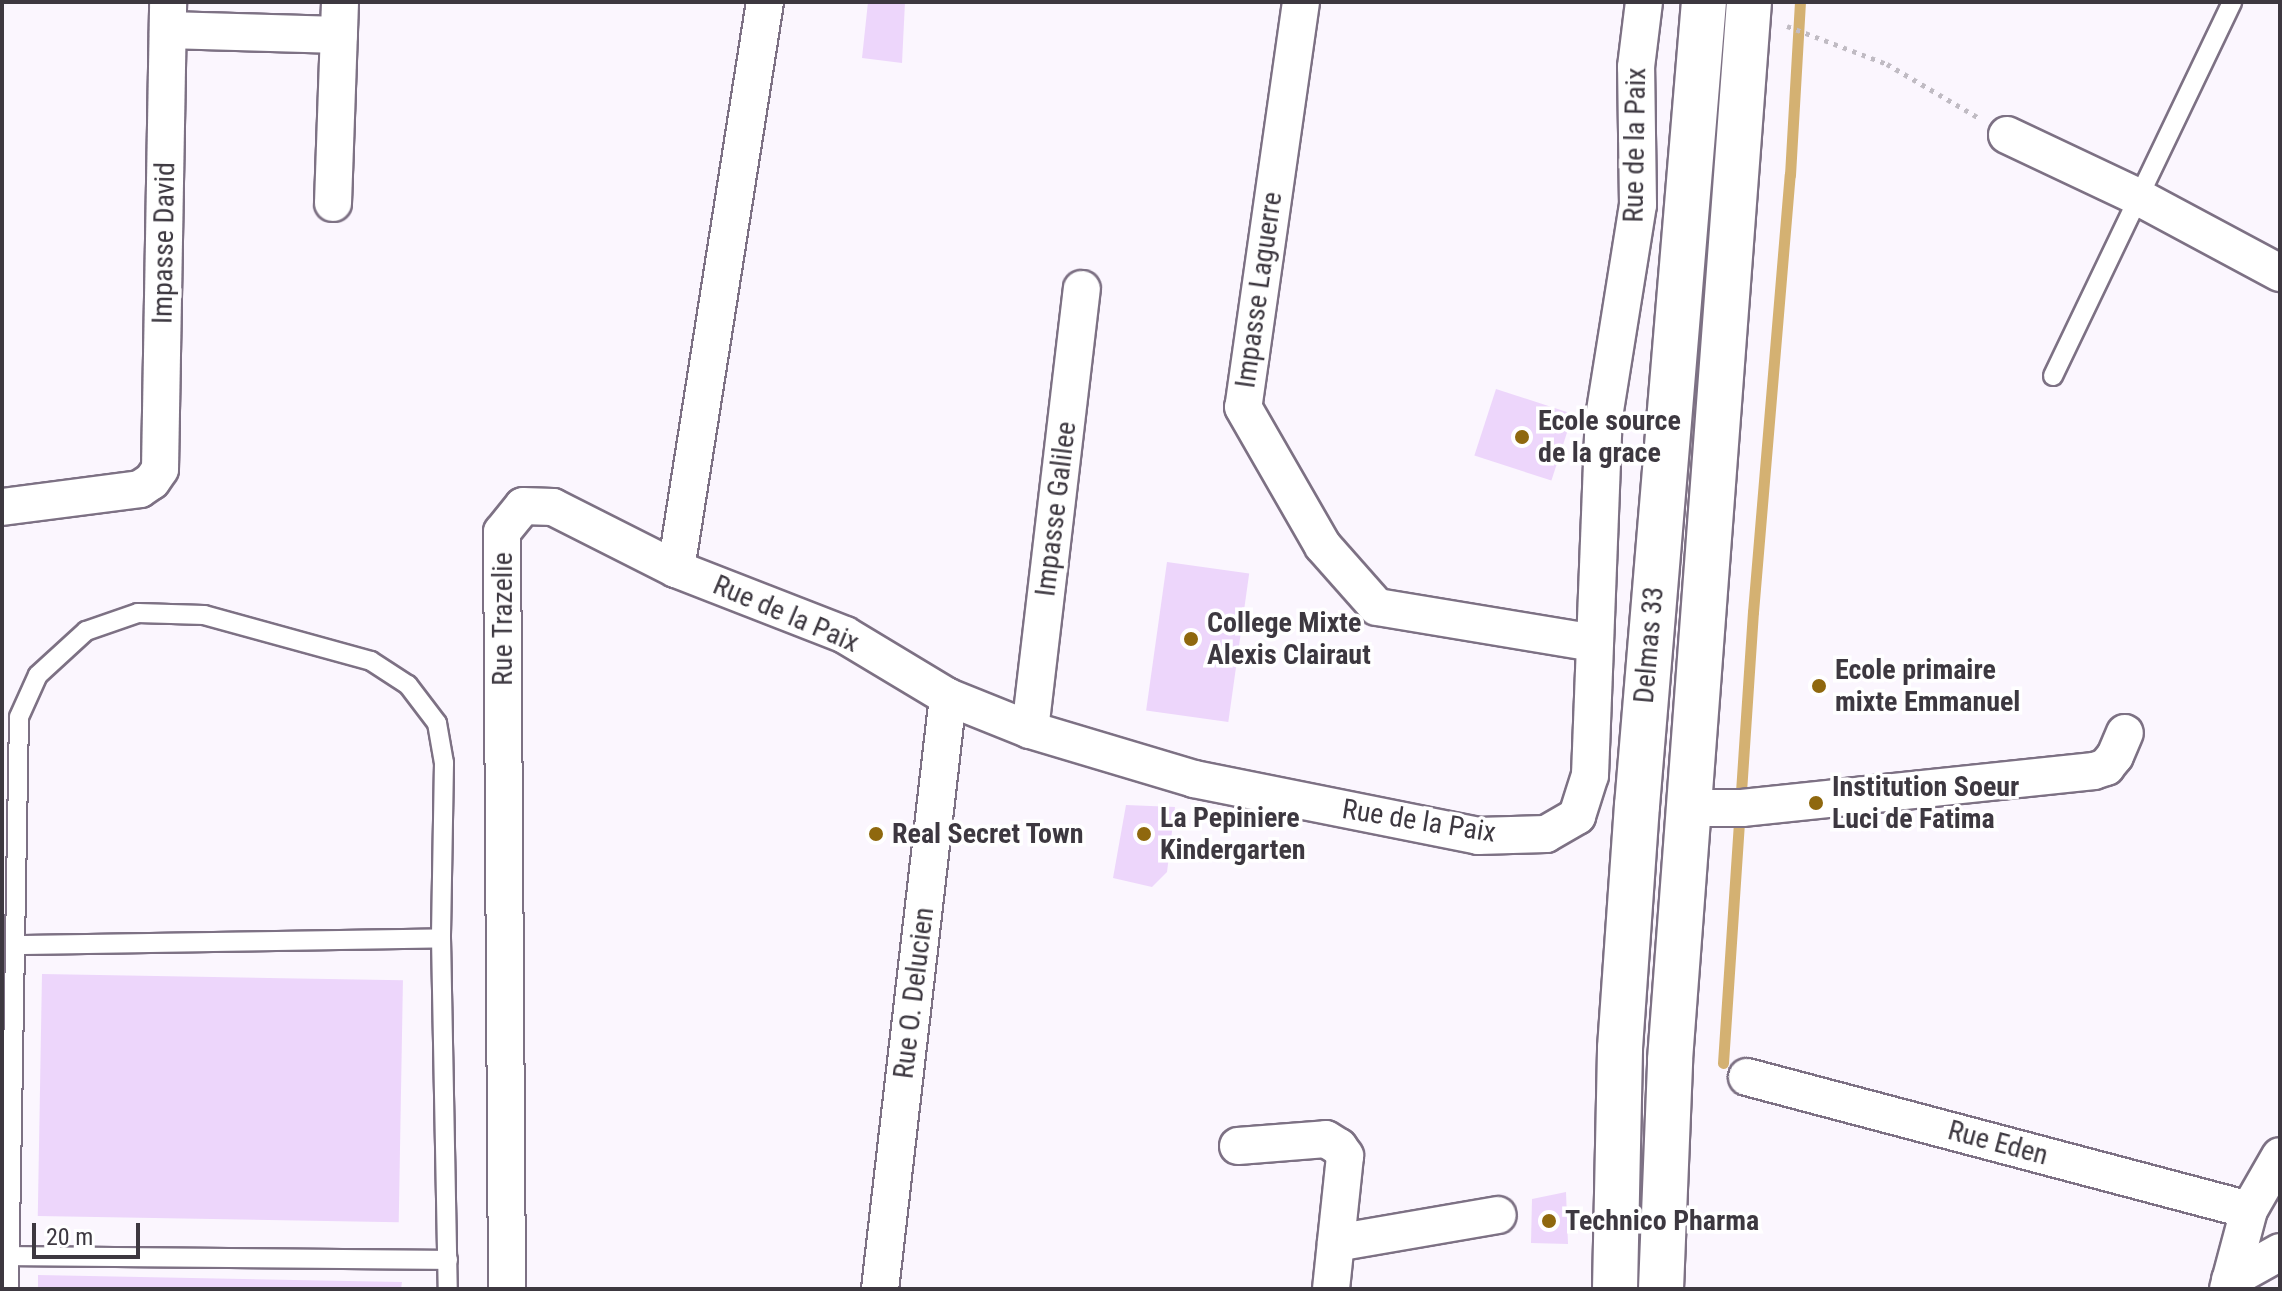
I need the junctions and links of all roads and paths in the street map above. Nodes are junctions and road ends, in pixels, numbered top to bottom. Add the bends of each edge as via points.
1 (765, 2) edge
2 (1301, 2) edge
3 (1644, 2) edge
4 (1704, 2) edge
5 (2232, 2) edge
6 (1748, 7) edge
7 (168, 16) edge
8 (339, 18) edge
9 (2007, 135) joint
10 (2140, 198) junction
11 (333, 203) dead end
12 (2280, 273) edge
13 (1082, 289) dead end
14 (2053, 376) dead end
15 (2, 507) edge
16 (676, 569) junction
17 (1594, 643) junction
18 (948, 697) junction
19 (1030, 730) junction
20 (2125, 733) dead end
21 (1691, 808) junction
22 (441, 938) junction
23 (17, 945) junction
24 (1747, 1077) dead end
25 (1238, 1146) dead end
26 (2280, 1156) edge
27 (2249, 1210) junction
28 (1498, 1215) dead end
29 (1336, 1243) junction
30 (2280, 1252) edge
31 (10, 1256) junction
32 (448, 1260) junction
33 (2229, 1284) edge
34 (9, 1289) edge
35 (448, 1289) edge
36 (507, 1289) edge
37 (880, 1289) edge
38 (1331, 1289) edge
39 (1615, 1289) edge
40 (1661, 1289) edge

1 - 16 street
2 - 17 street, Impasse Laguerre via 1243,407 1323,546 1377,607
3 - 17 street, Rue de la Paix via 1636,67 1638,205 1604,417
4 - 39 main road, Delmas 33 via 1620,1048
5 - 10 lane
6 - 9 path via 1887,64
6 - 21 main road, Delmas 33
7 - 8 street
7 - 15 street, Impasse David via 160,469 140,489
8 - 11 street
9 - 10 street
10 - 12 street
10 - 14 lane
13 - 19 street, Impasse Galilee
16 - 18 street, Rue de la Paix via 845,635
16 - 36 street, Rue Trazelie via 553,507 523,506 502,532
17 - 19 street, Rue de la Paix via 1590,775 1577,816 1546,834 1478,836 1194,779
18 - 19 street, Rue de la Paix
18 - 37 street, Rue O. Delucien
20 - 21 street via 2115,756 2094,771 1742,808
21 - 40 main road, Delmas 33 via 1670,1060
22 - 23 lane
22 - 23 lane via 444,763 437,723 408,685 371,661 204,615 138,613 86,631 38,675 19,717
22 - 32 lane
23 - 31 lane
24 - 27 street, Rue Eden
25 - 29 street via 1326,1139 1339,1147 1345,1156
26 - 27 street
27 - 33 street
28 - 29 street
29 - 38 street
30 - 33 street
31 - 32 lane
31 - 34 lane
32 - 35 lane

